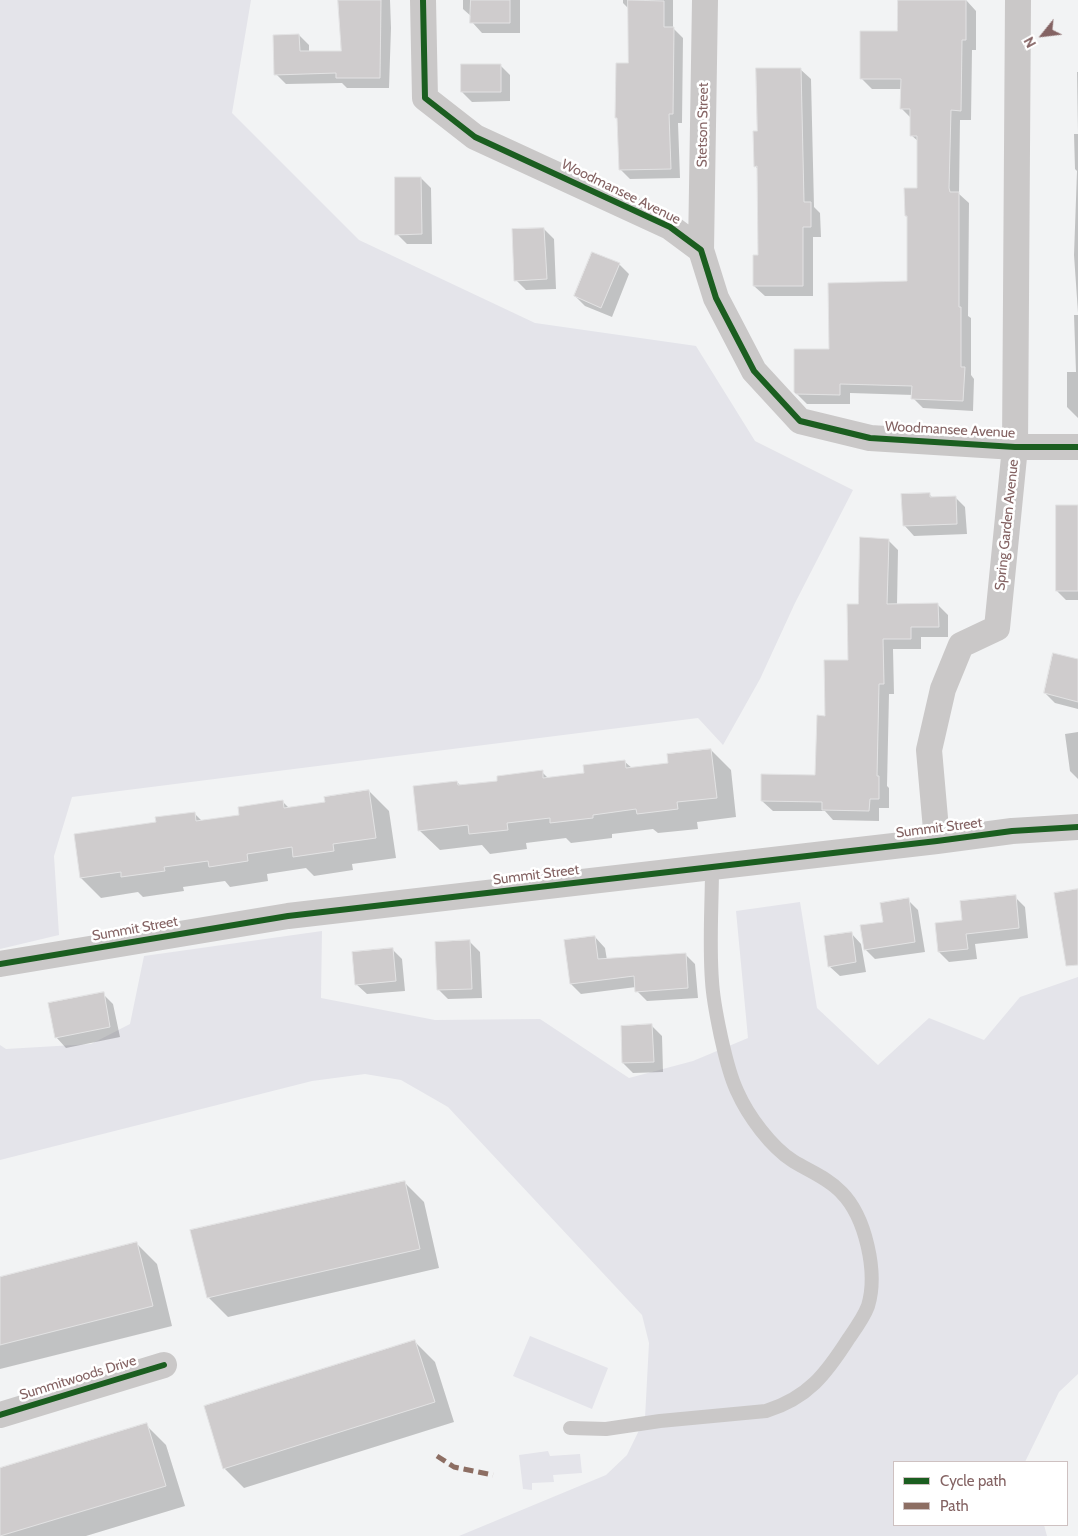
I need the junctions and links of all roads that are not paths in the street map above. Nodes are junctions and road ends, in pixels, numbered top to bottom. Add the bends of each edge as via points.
1 (423, 0) edge
2 (705, 0) edge
3 (1018, 0) edge
4 (701, 250) junction
5 (1015, 447) junction
6 (1078, 448) edge
7 (1078, 826) edge
8 (937, 841) junction
9 (712, 867) junction
10 (0, 964) edge
11 (164, 1365) dead end
12 (0, 1415) edge
13 (570, 1428) dead end

1 - 4 street, Woodmansee Avenue via 424,98 475,137 670,228
2 - 4 street, Stetson Street
3 - 5 street, Spring Garden Avenue
4 - 5 street, Woodmansee Avenue via 716,298 754,370 800,421 870,438
5 - 6 street, Woodmansee Avenue
5 - 8 street, Spring Garden Avenue via 997,628 961,645 943,689 929,750
7 - 8 street, Summit Street
8 - 9 street, Summit Street
9 - 10 street, Summit Street via 288,916
9 - 13 lane via 712,981 729,1070 746,1110 772,1142 792,1161 830,1183 849,1202 868,1250 872,1280 868,1308 825,1374 800,1395 777,1407 766,1411 616,1428
11 - 12 street, Summitwoods Drive

